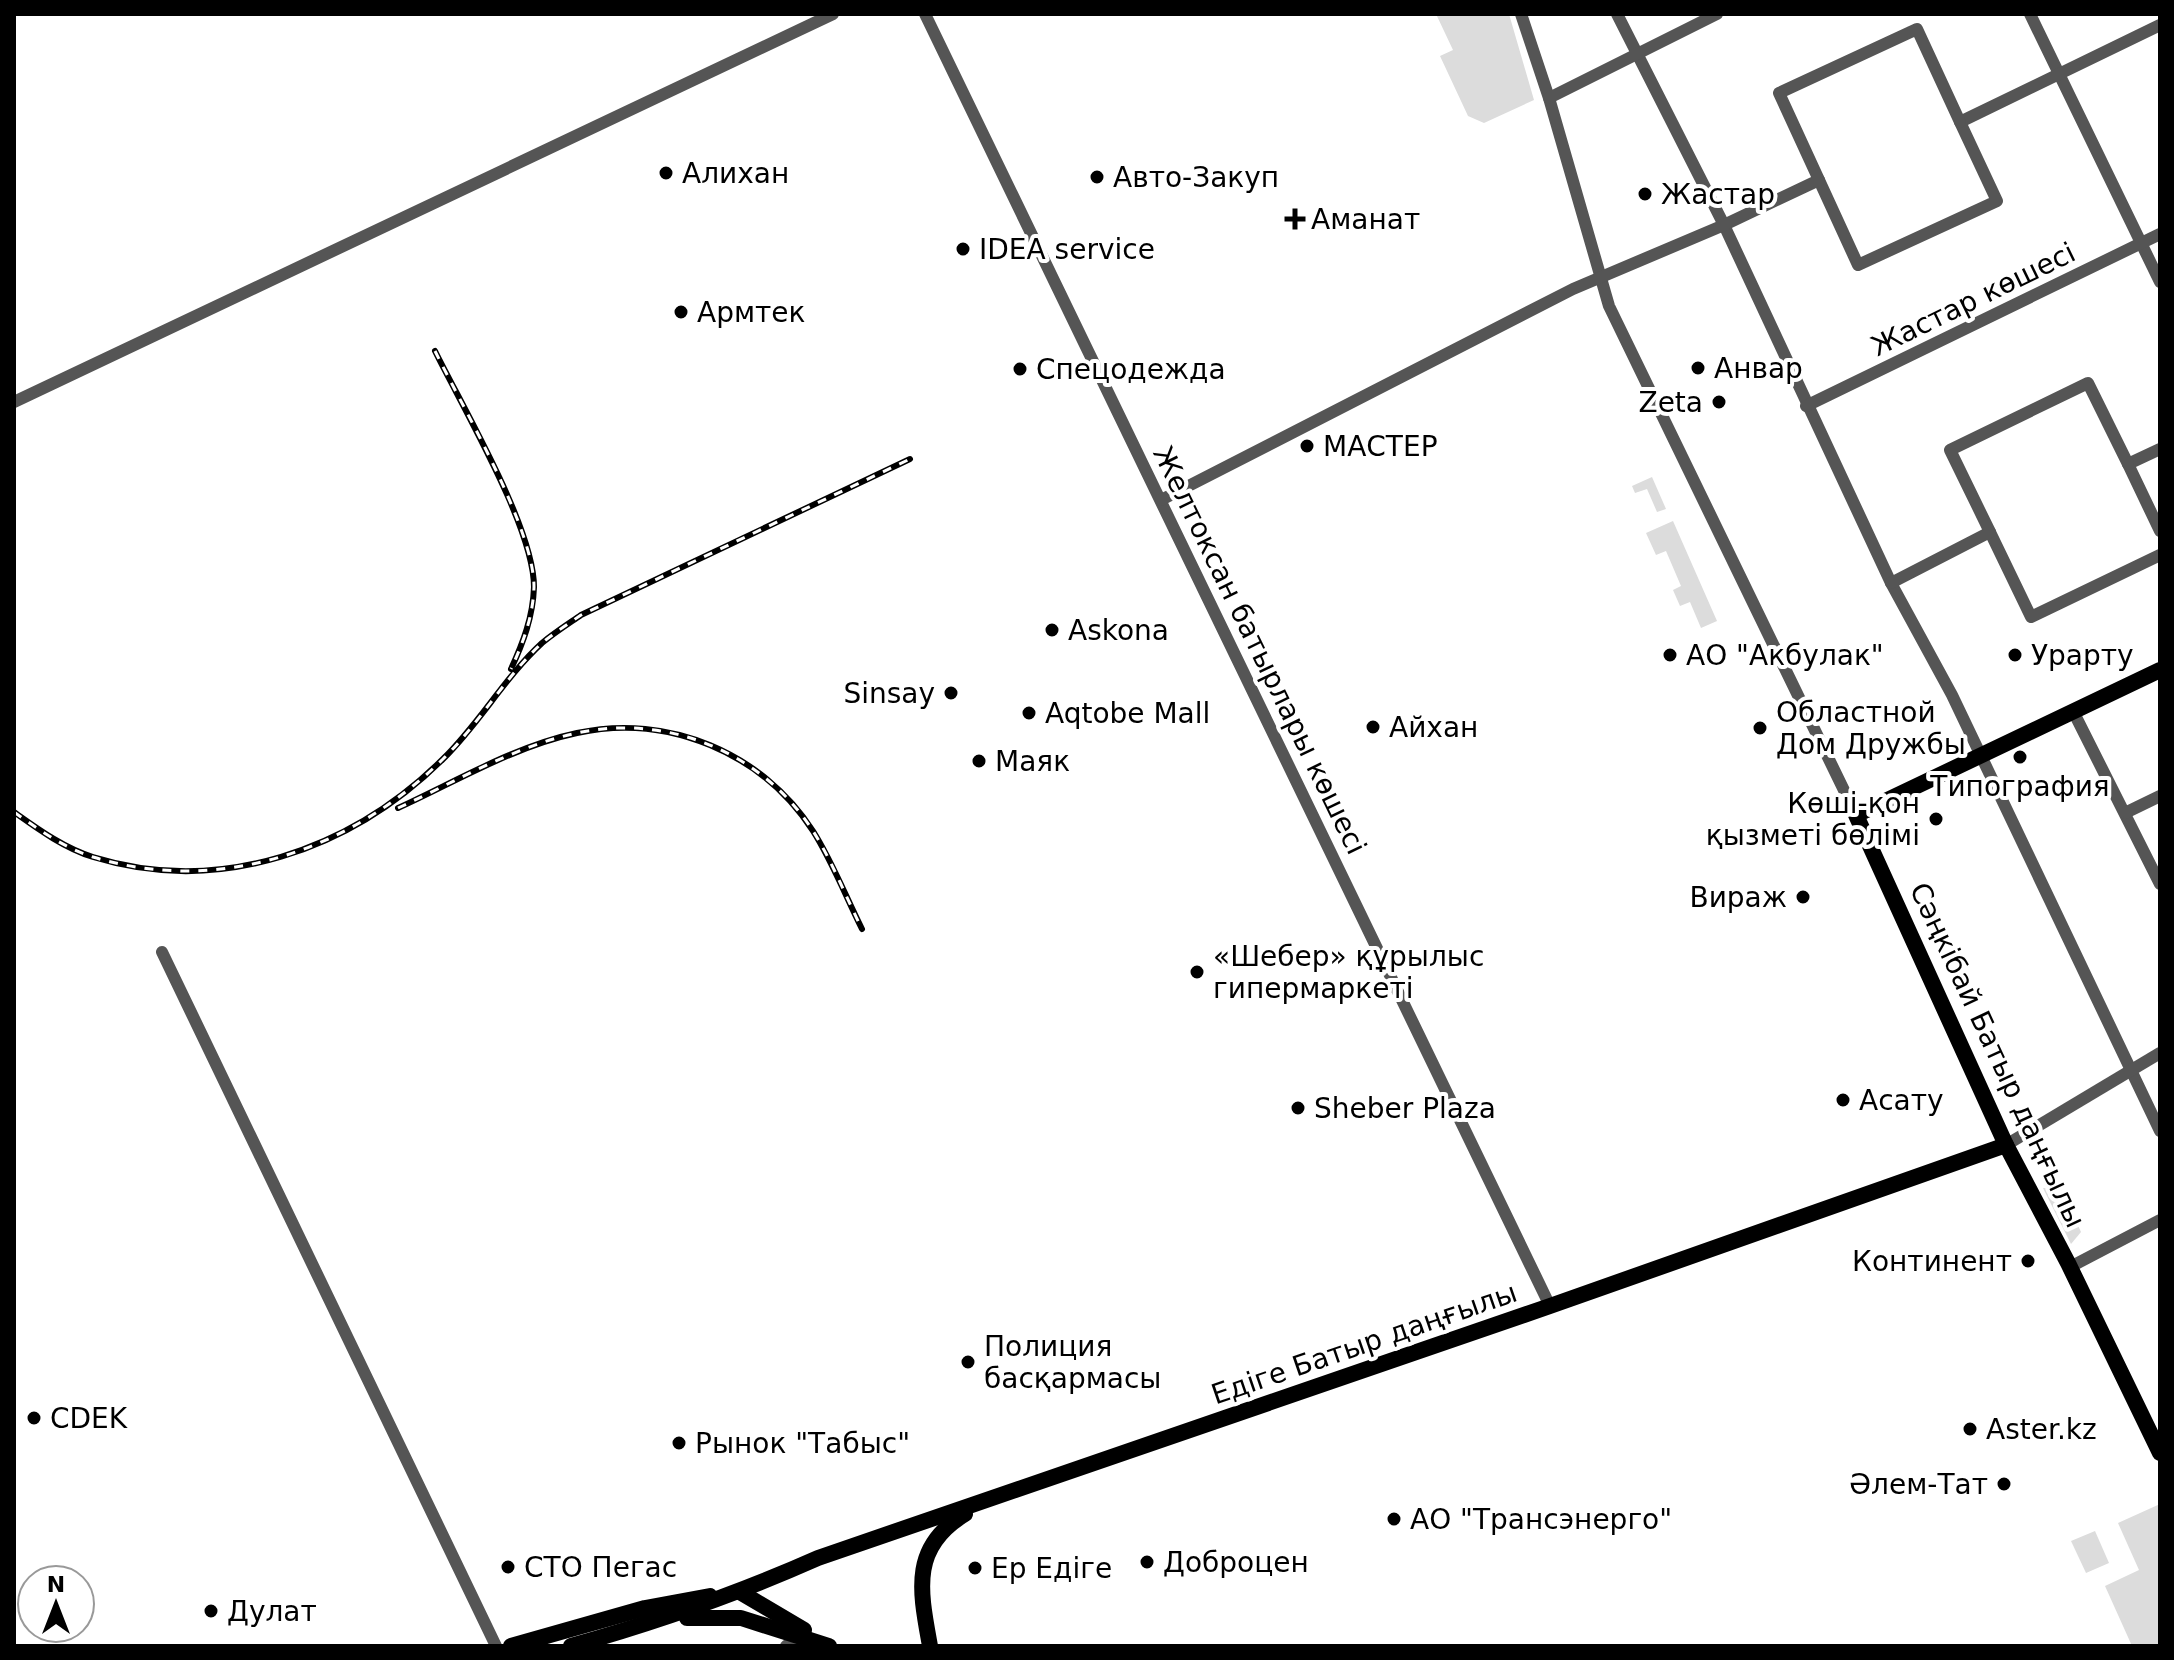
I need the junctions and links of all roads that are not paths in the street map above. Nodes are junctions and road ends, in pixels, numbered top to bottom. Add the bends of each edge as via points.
1 (833, 14) edge
2 (925, 14) edge
3 (1521, 14) edge
4 (1617, 14) edge
5 (1717, 14) edge
6 (2030, 14) edge
7 (2160, 25) edge
8 (1636, 53) junction
9 (2058, 76) junction
10 (1549, 98) junction
11 (1960, 122) junction
12 (1819, 180) junction
13 (1724, 225) junction
14 (2160, 234) edge
15 (2142, 243) junction
16 (1600, 278) junction
17 (2160, 282) edge
18 (14, 402) edge
19 (1806, 406) junction
20 (2160, 449) edge
21 (2128, 464) junction
22 (1161, 500) junction
23 (2160, 531) edge
24 (1990, 532) junction
25 (2160, 555) edge
26 (1891, 583) junction
27 (2160, 670) edge
28 (2073, 711) junction
29 (1980, 755) junction
30 (2160, 796) edge
31 (2125, 813) junction
32 (1856, 815) junction
33 (2160, 884) edge
34 (162, 952) dead end
35 (2160, 1053) edge
36 (2130, 1069) junction
37 (2160, 1131) edge
38 (2006, 1145) junction
39 (2160, 1220) edge
40 (2070, 1267) junction
41 (1550, 1306) junction
42 (2160, 1453) edge
43 (988, 1501) junction
44 (740, 1592) junction
45 (654, 1623) junction
46 (793, 1641) edge
47 (496, 1646) edge
48 (511, 1646) edge
49 (571, 1646) edge
50 (830, 1646) edge
51 (930, 1646) edge

1 - 18 street
2 - 22 street, Желтоксан батырлары көшесі
3 - 10 street, Сәңкібай Батыр даңғылы
4 - 8 street
5 - 8 street
6 - 9 street
7 - 9 street
8 - 10 street
8 - 13 street
9 - 11 street
9 - 15 street
10 - 16 street, Сәңкібай Батыр даңғылы
11 - 12 street via 1997,201 1858,265
11 - 12 street via 1917,29 1779,93
12 - 13 street
13 - 16 street
13 - 19 street
14 - 15 street, Жастар көшесі
15 - 17 street
15 - 19 street, Жастар көшесі
16 - 22 street
16 - 32 street, Сәңкібай Батыр даңғылы via 1659,413
19 - 26 street
20 - 21 street
21 - 23 street
21 - 24 street via 2088,383 1950,450
22 - 41 street, Желтоксан батырлары көшесі
24 - 25 street via 2031,617
24 - 26 street
26 - 29 street
27 - 28 main road
28 - 29 main road
28 - 31 street
29 - 32 main road
29 - 36 street
30 - 31 street
31 - 33 street
32 - 38 main road, Сәңкібай Батыр даңғылы
34 - 47 street
35 - 36 street
36 - 37 street
36 - 38 street
38 - 40 main road, Сәңкібай Батыр даңғылы
38 - 41 main road, Едіге Батыр даңғылы
39 - 40 street
40 - 42 main road, Сәңкібай Батыр даңғылы
41 - 43 main road, Едіге Батыр даңғылы
43 - 44 main road, Едіге Батыр даңғылы via 818,1558
43 - 51 main road via 933,1540 923,1561 922,1600
44 - 45 main road, Едіге Батыр даңғылы
44 - 48 main road, Едіге Батыр даңғылы via 675,1601
44 - 50 main road
45 - 46 main road via 741,1618
45 - 49 main road, Едіге Батыр даңғылы
46 - 50 main road

